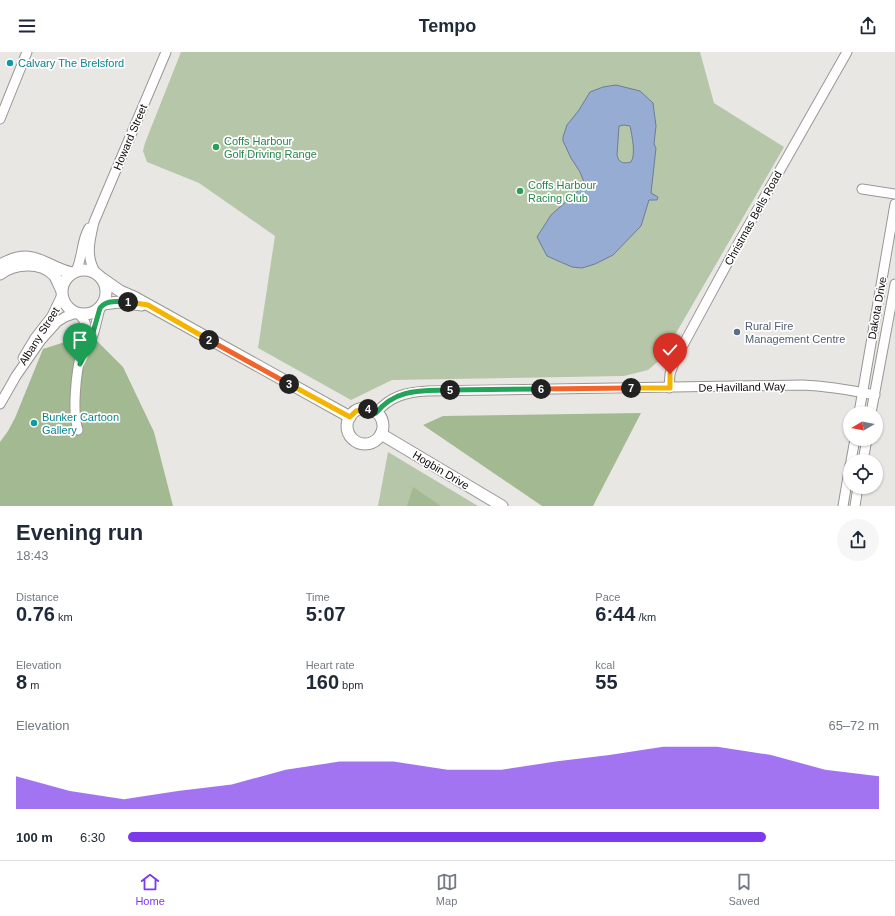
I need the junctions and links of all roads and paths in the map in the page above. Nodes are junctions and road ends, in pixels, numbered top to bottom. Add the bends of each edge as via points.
1 (27, 52) edge
2 (166, 52) edge
3 (847, 52) edge
4 (0, 120) edge
5 (862, 189) dead end
6 (895, 194) edge
7 (895, 204) edge
8 (94, 222) junction
9 (1, 263) edge
10 (74, 272) junction
11 (0, 274) edge
12 (99, 276) junction
13 (895, 284) edge
14 (62, 292) junction
15 (148, 305) junction
16 (102, 306) junction
17 (77, 314) junction
18 (80, 364) junction
19 (16, 376) junction
20 (670, 388) junction
21 (863, 393) junction
22 (875, 395) junction
23 (0, 403) edge
24 (860, 406) edge
25 (873, 406) edge
26 (376, 413) junction
27 (350, 417) junction
28 (78, 430) dead end
29 (381, 434) junction
30 (845, 494) edge
31 (857, 494) edge
32 (502, 506) edge
33 (843, 506) edge
34 (855, 506) edge

1 - 4 street
2 - 8 street, Howard Street
3 - 20 street, Christmas Bells Road via 678,355 670,374
5 - 6 street
7 - 21 street, Dakota Drive
8 - 10 street, Howard Street via 83,241 80,259
8 - 12 street, Howard Street via 89,254 91,265
9 - 10 main road via 16,258 32,257 59,269
10 - 12 main road via 90,270
10 - 14 main road via 67,277
11 - 14 main road via 18,266 40,267 54,275
12 - 15 main road via 120,291
12 - 16 main road via 106,291
13 - 22 street, Dakota Drive
14 - 17 main road via 66,306
14 - 19 street, Albany Street via 52,316 20,363
15 - 16 main road via 120,302
15 - 27 main road
16 - 17 main road via 94,312
16 - 18 street
17 - 18 street via 83,318 86,327
17 - 19 street, Albany Street via 65,317 51,329
18 - 28 street via 75,418
19 - 23 street, Albany Street
20 - 21 street, De Havilland Way via 826,386
20 - 26 street, De Havilland Way via 418,391 394,397
21 - 22 street, De Havilland Way
21 - 24 street, Dakota Drive
22 - 25 street, Dakota Drive
26 - 27 main road via 362,409
26 - 29 main road via 383,425
27 - 29 main road via 348,430 353,440 358,443 370,444
29 - 32 main road, Hogbin Drive
30 - 33 street
31 - 34 street

